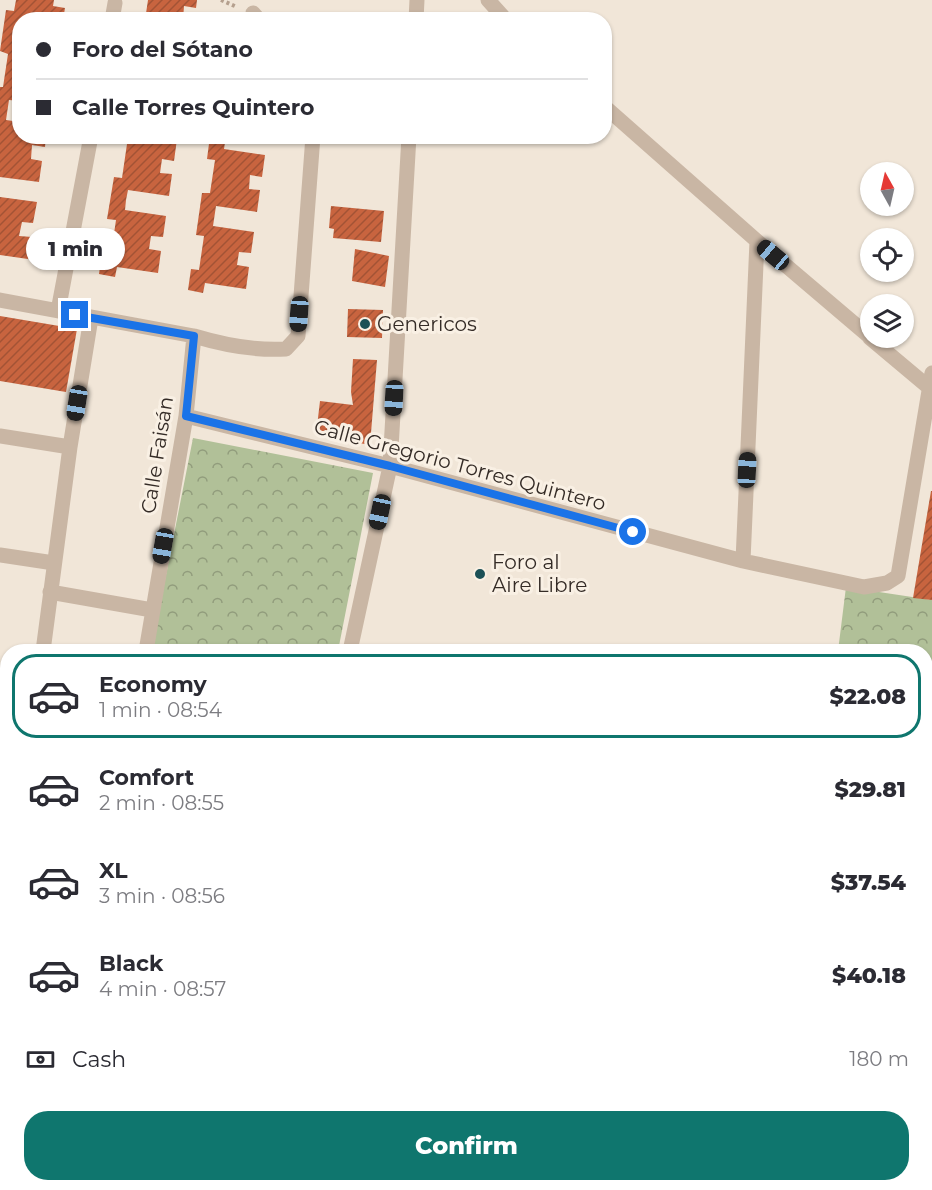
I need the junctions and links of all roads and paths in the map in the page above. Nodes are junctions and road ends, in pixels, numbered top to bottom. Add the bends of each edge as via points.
1 (488, 0) edge
2 (115, 3) dead end
3 (113, 12) edge
4 (499, 12) edge
5 (612, 113) edge
6 (89, 144) edge
7 (312, 144) edge
8 (409, 144) edge
9 (757, 241) junction
10 (0, 300) edge
11 (58, 311) junction
12 (91, 318) junction
13 (860, 329) edge
14 (194, 336) junction
15 (884, 348) edge
16 (931, 384) edge
17 (186, 416) junction
18 (0, 436) edge
19 (70, 447) junction
20 (390, 466) junction
21 (0, 555) edge
22 (743, 561) junction
23 (54, 564) junction
24 (50, 592) junction
25 (152, 610) junction
26 (44, 644) edge
27 (147, 644) edge
28 (352, 644) edge

1 - 4 street
2 - 3 street
5 - 9 street
6 - 11 street
7 - 14 street via 298,336 286,349 267,350
8 - 20 street
9 - 13 street
9 - 22 street
10 - 11 street
11 - 12 street
12 - 14 street
12 - 19 street
14 - 17 street, Calle Faisán
15 - 16 street
16 - 22 street, Calle Gregorio Torres Quintero via 898,576 887,583 864,587 808,579
17 - 20 street, Calle Gregorio Torres Quintero
17 - 25 street, Calle Faisán
18 - 19 street
19 - 23 street
20 - 22 street, Calle Gregorio Torres Quintero
20 - 28 street
21 - 23 street
23 - 24 street
24 - 25 street
24 - 26 street
25 - 27 street, Calle Faisán

